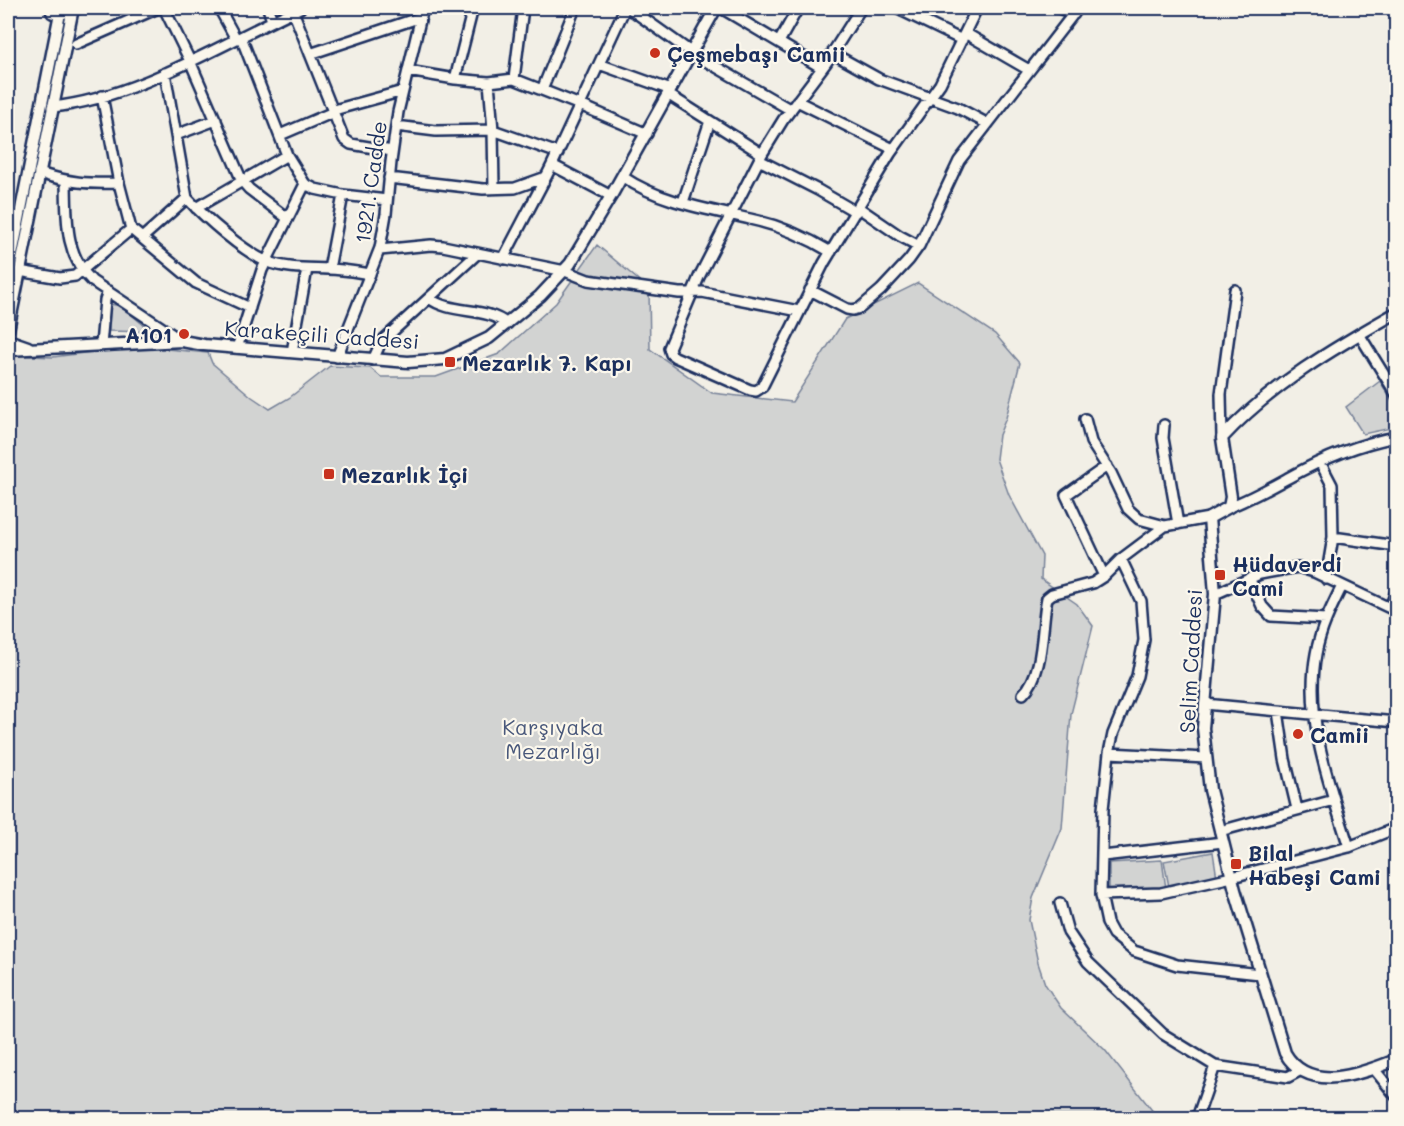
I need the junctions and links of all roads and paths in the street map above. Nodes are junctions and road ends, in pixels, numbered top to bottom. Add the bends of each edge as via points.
1 (50, 8) edge
2 (75, 8) edge
3 (219, 8) edge
4 (268, 8) edge
5 (473, 8) edge
6 (523, 8) edge
7 (575, 8) edge
8 (627, 8) edge
9 (716, 8) edge
10 (721, 8) edge
11 (798, 8) edge
12 (861, 8) edge
13 (896, 8) edge
14 (977, 8) edge
15 (1059, 8) edge
16 (296, 9) edge
17 (1076, 10) edge
18 (60, 11) edge
19 (641, 11) edge
20 (422, 12) edge
21 (272, 21) junction
22 (963, 37) junction
23 (238, 38) junction
24 (779, 42) junction
25 (76, 44) dead end
26 (692, 53) junction
27 (832, 53) junction
28 (310, 54) junction
29 (189, 61) junction
30 (598, 64) junction
31 (822, 68) junction
32 (1029, 70) junction
33 (408, 71) junction
34 (165, 73) junction
35 (455, 79) junction
36 (514, 79) junction
37 (489, 82) junction
38 (402, 90) junction
39 (542, 90) junction
40 (670, 92) junction
41 (102, 96) junction
42 (930, 97) junction
43 (797, 101) junction
44 (580, 105) junction
45 (52, 107) junction
46 (334, 110) junction
47 (791, 110) junction
48 (216, 120) junction
49 (710, 121) junction
50 (988, 124) junction
51 (396, 126) junction
52 (493, 130) junction
53 (647, 134) junction
54 (176, 135) junction
55 (280, 135) junction
56 (893, 149) junction
57 (392, 151) junction
58 (558, 153) junction
59 (287, 155) junction
60 (761, 157) junction
61 (552, 165) junction
62 (39, 173) junction
63 (546, 177) junction
64 (622, 177) junction
65 (389, 178) junction
66 (242, 181) junction
67 (66, 182) junction
68 (119, 183) junction
69 (305, 184) junction
70 (494, 188) junction
71 (343, 195) junction
72 (611, 196) junction
73 (187, 198) junction
74 (387, 200) junction
75 (683, 202) junction
76 (196, 208) junction
77 (857, 210) junction
78 (730, 215) junction
79 (287, 218) junction
80 (131, 229) junction
81 (142, 238) junction
82 (919, 246) junction
83 (380, 250) junction
84 (831, 252) junction
85 (477, 254) junction
86 (503, 259) junction
87 (266, 261) junction
88 (307, 269) junction
89 (329, 269) junction
90 (19, 271) junction
91 (565, 271) junction
92 (82, 272) junction
93 (8, 274) edge
94 (370, 274) junction
95 (810, 290) junction
96 (1235, 290) dead end
97 (108, 291) junction
98 (691, 294) junction
99 (429, 298) junction
100 (250, 308) junction
101 (799, 311) junction
102 (1396, 313) edge
103 (507, 324) junction
104 (8, 330) edge
105 (1359, 334) junction
106 (8, 339) edge
107 (182, 341) junction
108 (102, 345) junction
109 (31, 348) junction
110 (237, 348) junction
111 (8, 350) edge
112 (292, 352) junction
113 (337, 357) junction
114 (373, 360) junction
115 (1396, 393) edge
116 (1085, 419) dead end
117 (1164, 424) dead end
118 (1396, 436) edge
119 (1222, 438) junction
120 (1320, 462) junction
121 (1107, 466) junction
122 (1229, 507) junction
123 (1209, 518) junction
124 (1178, 524) junction
125 (1165, 526) junction
126 (1333, 537) junction
127 (1396, 546) edge
128 (1121, 559) junction
129 (1104, 576) junction
130 (1249, 578) junction
131 (1326, 579) junction
132 (1342, 586) junction
133 (1396, 591) edge
134 (1215, 594) junction
135 (1393, 609) edge
136 (1326, 619) junction
137 (1023, 694) dead end
138 (1205, 704) junction
139 (1278, 711) junction
140 (1316, 715) junction
141 (1396, 722) edge
142 (1109, 753) junction
143 (1206, 758) junction
144 (1334, 800) junction
145 (1297, 809) junction
146 (1396, 828) edge
147 (1221, 836) junction
148 (1349, 847) junction
149 (1103, 856) junction
150 (1232, 877) junction
151 (1101, 895) junction
152 (1060, 903) dead end
153 (1260, 974) junction
154 (1396, 1060) edge
155 (1215, 1066) junction
156 (1374, 1069) junction
157 (1301, 1070) junction
158 (1396, 1096) edge
159 (1197, 1119) edge

1 - 18 street via 52,13
2 - 18 street
2 - 45 main road
3 - 23 street
4 - 21 street
5 - 35 street
6 - 36 street
7 - 39 street
8 - 19 street
8 - 30 street
9 - 26 main road, Karakeçili Caddesi
10 - 24 street
11 - 24 street
12 - 27 street
13 - 22 street
14 - 22 street
15 - 17 street
16 - 21 street
16 - 28 street
17 - 32 street
18 - 93 main road
19 - 26 street
20 - 28 street
20 - 33 street, 1921. Cadde
21 - 23 street
22 - 32 street
22 - 42 street
23 - 29 street
23 - 55 street
24 - 31 street
25 - 29 street via 164,8
26 - 40 main road, Karakeçili Caddesi
26 - 47 street
27 - 31 street
27 - 42 street via 879,79
28 - 46 street
29 - 34 street
29 - 48 street
30 - 40 street
30 - 44 street
31 - 43 street
32 - 50 street
33 - 35 street
33 - 38 street, 1921. Cadde
34 - 41 street
34 - 54 street
35 - 37 street
36 - 37 street
36 - 39 street
37 - 52 street
38 - 46 street
38 - 51 street, 1921. Cadde
39 - 44 street
40 - 49 street
40 - 53 main road, Karakeçili Caddesi
41 - 45 street
41 - 68 street
42 - 50 street
42 - 56 street
43 - 47 street
43 - 56 street
44 - 53 street
44 - 58 street
45 - 62 main road
46 - 55 street
46 - 57 street via 344,139 351,144
47 - 60 street
48 - 54 street
48 - 66 street
49 - 60 street
49 - 75 street
50 - 82 street via 959,161
51 - 52 street via 436,131
51 - 57 street, 1921. Cadde
52 - 58 street
52 - 70 street
53 - 64 main road, Karakeçili Caddesi
54 - 73 street
55 - 59 street
56 - 77 street
57 - 65 street, 1921. Cadde
58 - 61 street
59 - 66 street
59 - 69 street
60 - 77 street
60 - 78 street
61 - 63 street
61 - 72 street
62 - 67 street
62 - 90 main road
63 - 70 street via 515,188
63 - 86 street
64 - 72 main road, Karakeçili Caddesi
64 - 75 street via 638,187
65 - 70 street
65 - 74 street, 1921. Cadde
66 - 76 street
66 - 79 street
67 - 68 street
67 - 92 street via 69,240
68 - 80 street
69 - 71 street
69 - 79 street
71 - 74 street
71 - 89 street
72 - 91 main road, Karakeçili Caddesi
73 - 76 street
73 - 81 street
74 - 83 street, 1921. Cadde
75 - 78 street
76 - 87 street
77 - 82 street
77 - 84 street
78 - 84 street via 773,226
78 - 98 street
79 - 87 street
80 - 81 street
80 - 92 street
81 - 100 street via 196,283
82 - 95 street via 898,273 857,310
83 - 85 street via 432,245
83 - 94 street, 1921. Cadde
84 - 95 street
85 - 86 street
85 - 99 street
86 - 91 street
87 - 88 street
87 - 100 street
88 - 89 street
88 - 112 street
89 - 94 street
90 - 92 street via 60,278
90 - 104 main road
91 - 98 street via 588,280
91 - 103 main road, Karakeçili Caddesi
92 - 97 street
94 - 113 street, 1921. Cadde
95 - 101 street
96 - 119 street via 1221,394
97 - 107 street
97 - 108 street
98 - 101 street via 702,292
98 - 101 street via 669,348 671,354 753,391 762,387
99 - 103 street
99 - 114 street via 381,342
100 - 110 street
102 - 105 main road
103 - 114 main road, Karakeçili Caddesi via 489,338 445,359
105 - 115 street
105 - 119 main road via 1304,368
106 - 109 main road, Karakeçili Caddesi
107 - 108 main road, Karakeçili Caddesi
107 - 110 main road, Karakeçili Caddesi
108 - 109 main road, Karakeçili Caddesi
109 - 111 main road, Karakeçili Caddesi
110 - 112 main road, Karakeçili Caddesi
112 - 113 main road, Karakeçili Caddesi
113 - 114 main road, Karakeçili Caddesi
116 - 121 street via 1091,442
117 - 124 street
118 - 120 street
119 - 122 main road
120 - 122 street via 1252,499
120 - 126 street via 1332,485
121 - 125 street via 1128,509 1139,519
121 - 129 street via 1066,495
122 - 123 main road
123 - 124 street
123 - 134 main road, Selim Caddesi
124 - 125 street
125 - 128 street
126 - 127 street
126 - 131 street
128 - 129 street
128 - 142 street via 1141,602 1144,640 1137,676
129 - 137 street via 1047,598 1041,650 1030,688
130 - 131 street via 1298,567
130 - 134 street
130 - 136 street via 1270,616
131 - 132 street
132 - 135 street
132 - 136 street
133 - 135 street
134 - 138 main road, Selim Caddesi
136 - 140 street via 1314,672 1312,696
138 - 139 street
138 - 143 main road, Selim Caddesi
139 - 140 street
139 - 145 street
140 - 141 street
140 - 144 street via 1319,745
142 - 143 street
142 - 149 street
143 - 147 main road, Selim Caddesi
144 - 145 street
144 - 148 street
145 - 147 street
146 - 148 street
147 - 149 street
147 - 150 main road, Selim Caddesi
148 - 150 street
149 - 151 street
150 - 151 street via 1161,893
150 - 153 main road, Selim Caddesi
151 - 153 street via 1113,934 1134,951 1177,965
152 - 155 street via 1068,932 1088,962 1163,1034
153 - 157 main road, Selim Caddesi via 1285,1053
154 - 156 main road
155 - 157 street via 1288,1077
155 - 159 street
156 - 157 main road via 1331,1078
156 - 158 street

